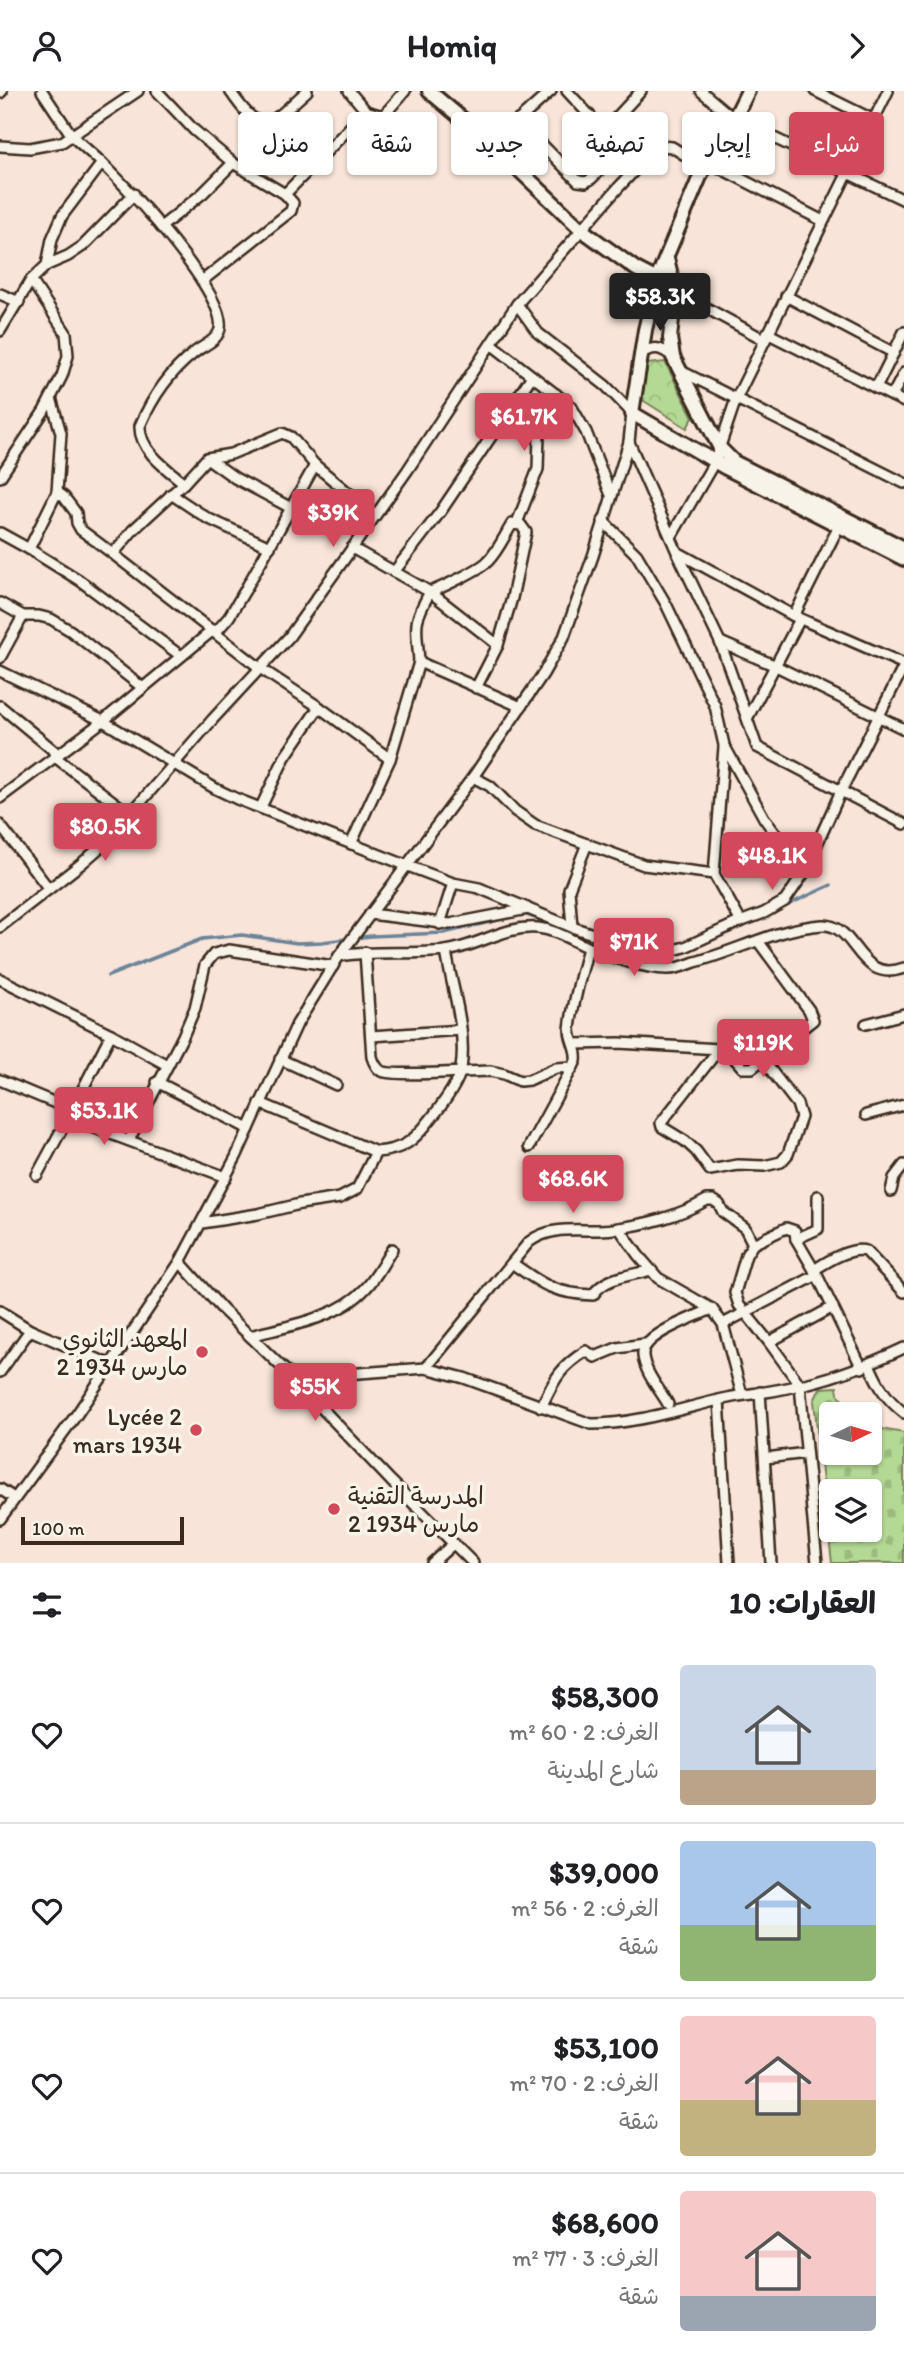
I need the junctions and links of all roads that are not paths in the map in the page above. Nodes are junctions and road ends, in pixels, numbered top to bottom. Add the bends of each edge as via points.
1 (43, 91) edge
2 (138, 91) edge
3 (157, 91) edge
4 (230, 91) edge
5 (307, 91) edge
6 (349, 91) edge
7 (405, 91) edge
8 (429, 91) edge
9 (551, 91) edge
10 (567, 91) edge
11 (641, 91) edge
12 (701, 91) edge
13 (748, 91) edge
14 (816, 91) edge
15 (888, 91) edge
16 (366, 111) junction
17 (454, 112) edge
18 (527, 112) edge
19 (586, 112) edge
20 (621, 112) edge
21 (726, 112) edge
22 (738, 112) edge
23 (858, 112) edge
24 (878, 112) edge
25 (72, 136) junction
26 (0, 146) edge
27 (548, 150) edge
28 (682, 152) edge
29 (102, 163) junction
30 (233, 163) junction
31 (562, 165) edge
32 (524, 175) edge
33 (572, 175) edge
34 (595, 175) edge
35 (702, 175) edge
36 (727, 175) edge
37 (846, 175) edge
38 (851, 175) edge
39 (286, 193) junction
40 (134, 194) junction
41 (904, 200) edge
42 (823, 221) junction
43 (161, 227) junction
44 (582, 230) junction
45 (667, 259) junction
46 (47, 265) junction
47 (657, 279) junction
48 (32, 280) junction
49 (202, 281) junction
50 (675, 291) junction
51 (0, 294) edge
52 (786, 296) junction
53 (19, 302) junction
54 (515, 307) junction
55 (0, 331) edge
56 (904, 332) edge
57 (766, 337) junction
58 (493, 341) junction
59 (642, 353) junction
60 (894, 353) junction
61 (673, 357) junction
62 (681, 371) junction
63 (904, 373) edge
64 (532, 376) junction
65 (876, 388) junction
66 (556, 394) junction
67 (892, 396) junction
68 (51, 398) junction
69 (736, 399) junction
70 (904, 403) edge
71 (632, 413) junction
72 (629, 442) junction
73 (720, 448) junction
74 (207, 458) junction
75 (715, 461) junction
76 (315, 465) junction
77 (0, 477) edge
78 (184, 483) junction
79 (904, 483) edge
80 (613, 491) junction
81 (57, 492) junction
82 (171, 494) junction
83 (291, 508) junction
84 (375, 515) junction
85 (603, 521) junction
86 (841, 522) junction
87 (517, 523) junction
88 (0, 533) edge
89 (671, 537) junction
90 (270, 547) junction
91 (352, 548) junction
92 (904, 548) edge
93 (29, 549) junction
94 (677, 552) junction
95 (113, 554) junction
96 (904, 559) edge
97 (394, 572) junction
98 (430, 592) junction
99 (0, 603) edge
100 (23, 616) junction
101 (797, 617) junction
102 (214, 631) junction
103 (720, 642) junction
104 (498, 645) junction
105 (181, 656) junction
106 (0, 657) edge
107 (419, 662) junction
108 (904, 665) edge
109 (776, 666) junction
110 (260, 668) junction
111 (0, 671) edge
112 (143, 688) junction
113 (476, 688) junction
114 (0, 706) edge
115 (319, 707) junction
116 (521, 707) junction
117 (879, 716) junction
118 (748, 717) junction
119 (103, 721) junction
120 (904, 729) edge
121 (724, 745) junction
122 (56, 756) junction
123 (390, 759) junction
124 (174, 762) junction
125 (473, 777) junction
126 (841, 791) junction
127 (0, 798) edge
128 (261, 807) junction
129 (131, 815) junction
130 (904, 824) edge
131 (0, 825) edge
132 (351, 844) junction
133 (587, 844) junction
134 (408, 866) junction
135 (804, 873) junction
136 (713, 874) junction
137 (453, 883) junction
138 (49, 889) junction
139 (528, 909) junction
140 (368, 917) junction
141 (741, 922) junction
142 (440, 924) junction
143 (0, 927) edge
144 (572, 927) junction
145 (758, 941) junction
146 (588, 948) junction
147 (446, 951) junction
148 (365, 952) junction
149 (339, 956) junction
150 (333, 966) junction
151 (904, 968) edge
152 (0, 979) edge
153 (904, 1014) edge
154 (866, 1024) dead end
155 (461, 1030) junction
156 (111, 1034) junction
157 (371, 1037) junction
158 (574, 1044) junction
159 (719, 1049) junction
160 (280, 1059) junction
161 (764, 1061) junction
162 (167, 1065) junction
163 (573, 1067) junction
164 (460, 1071) junction
165 (0, 1080) edge
166 (158, 1082) junction
167 (336, 1085) dead end
168 (260, 1103) junction
169 (904, 1105) edge
170 (70, 1114) junction
171 (866, 1115) dead end
172 (249, 1129) junction
173 (129, 1140) junction
174 (529, 1147) dead end
175 (376, 1152) junction
176 (904, 1165) edge
177 (37, 1175) dead end
178 (226, 1177) junction
179 (891, 1191) dead end
180 (818, 1196) dead end
181 (202, 1223) junction
182 (619, 1228) junction
183 (796, 1239) junction
184 (754, 1244) junction
185 (392, 1249) dead end
186 (180, 1262) junction
187 (512, 1263) junction
188 (651, 1270) junction
189 (816, 1273) junction
190 (904, 1292) edge
191 (833, 1307) junction
192 (712, 1309) junction
193 (0, 1311) edge
194 (744, 1312) junction
195 (723, 1324) junction
196 (30, 1330) junction
197 (250, 1336) junction
198 (769, 1342) junction
199 (645, 1344) junction
200 (904, 1348) edge
201 (111, 1365) junction
202 (865, 1366) junction
203 (426, 1368) junction
204 (0, 1372) edge
205 (293, 1378) junction
206 (800, 1385) junction
207 (760, 1392) junction
208 (742, 1395) junction
209 (719, 1400) junction
210 (668, 1404) dead end
211 (541, 1407) junction
212 (904, 1413) edge
213 (806, 1453) junction
214 (766, 1458) junction
215 (0, 1489) edge
216 (14, 1498) junction
217 (0, 1519) edge
218 (453, 1543) junction
219 (432, 1563) edge
220 (473, 1563) edge
221 (729, 1563) edge
222 (771, 1563) edge
223 (817, 1563) edge

1 - 25 street
2 - 25 street
3 - 30 street
4 - 5 street via 250,118 262,122 275,119
6 - 16 street
7 - 16 street via 383,116
8 - 17 street
9 - 18 street
10 - 19 street
11 - 20 street
12 - 21 street
13 - 22 street
14 - 23 street
15 - 24 street
16 - 39 street
25 - 26 street via 48,146
25 - 29 street
27 - 31 street
28 - 44 street via 672,147 657,148
29 - 40 street
29 - 46 street via 55,228
30 - 39 street
30 - 43 street
32 - 44 street
33 - 34 street via 586,182
35 - 45 street
36 - 42 street
37 - 42 street
38 - 41 street
39 - 49 street via 292,211
40 - 43 street
40 - 46 street via 83,246
42 - 52 street
43 - 49 street
44 - 47 street
44 - 54 street
45 - 47 street
45 - 50 street
46 - 48 street
47 - 50 street
47 - 59 street
48 - 53 street
48 - 68 street via 66,333 68,356
49 - 78 street via 218,314 220,330 172,373 140,433 165,468
50 - 57 street
50 - 61 street via 670,338
51 - 53 street
52 - 57 street
52 - 60 street
53 - 55 street
54 - 58 street
54 - 71 street via 538,333 606,386
56 - 60 street
57 - 65 street
57 - 69 street
58 - 64 street
58 - 84 street
59 - 61 street via 662,348
59 - 71 street
60 - 65 street
61 - 62 street
62 - 69 street
62 - 73 street
63 - 67 street
64 - 66 street
64 - 97 street
65 - 67 street
66 - 80 street via 570,406 586,432
66 - 87 street via 539,434 538,469
67 - 70 street
68 - 77 street
68 - 81 street via 61,433
69 - 73 street
69 - 79 street
71 - 72 street
71 - 75 street
72 - 80 street
72 - 89 street
73 - 75 street
73 - 86 street via 734,462
74 - 76 street via 231,454 282,433
74 - 78 street
74 - 83 street
75 - 86 street
75 - 89 street
76 - 83 street
76 - 84 street
78 - 82 street
80 - 85 street
81 - 93 street
81 - 95 street via 76,513 81,530
82 - 90 street
82 - 95 street
83 - 90 street
84 - 91 street
85 - 116 street via 564,637
85 - 121 street via 637,555 666,604 715,706
86 - 92 street
86 - 96 street
86 - 101 street
87 - 98 street via 487,563
87 - 104 street via 526,532
88 - 93 street
89 - 94 street
90 - 102 street via 229,617
91 - 97 street
91 - 110 street via 289,637
93 - 105 street
94 - 101 street
94 - 103 street
95 - 102 street
97 - 98 street
98 - 104 street
98 - 107 street via 416,623
99 - 100 street
100 - 106 street
100 - 112 street via 51,619
101 - 108 street
101 - 109 street
102 - 105 street
102 - 110 street
103 - 109 street
103 - 118 street
104 - 113 street
105 - 112 street
107 - 113 street
107 - 123 street
108 - 117 street
109 - 117 street
109 - 118 street
110 - 115 street
110 - 124 street
111 - 119 street
112 - 119 street
113 - 116 street
114 - 122 street
115 - 123 street
115 - 128 street via 285,757
116 - 125 street
117 - 120 street
117 - 126 street
118 - 126 street via 757,747
119 - 122 street
119 - 124 street
121 - 135 street via 764,818
121 - 136 street
122 - 127 street
122 - 129 street
123 - 132 street
124 - 128 street via 216,789
124 - 129 street
125 - 133 street via 535,825
125 - 134 street
126 - 130 street
126 - 135 street
128 - 132 street
129 - 138 street
131 - 138 street
132 - 134 street
133 - 136 street via 644,865
133 - 144 street via 569,890
134 - 137 street
134 - 140 street
135 - 141 street via 785,901
136 - 141 street
137 - 139 street via 479,888
137 - 142 street
138 - 143 street
139 - 142 street
139 - 144 street
140 - 142 street
140 - 149 street
141 - 144 street via 655,955
145 - 146 street via 669,969
145 - 151 street via 827,925 838,929 875,969 889,973
145 - 161 street via 813,1020
146 - 147 street via 559,933 526,928
146 - 158 street via 570,1032
147 - 148 street
147 - 155 street
148 - 149 street
148 - 157 street
149 - 150 street
150 - 160 street
150 - 162 street via 229,950 214,954 205,965 195,1008
152 - 156 street
153 - 154 street
155 - 157 street
155 - 164 street
156 - 162 street
156 - 170 street
157 - 164 street via 372,1057 380,1070
158 - 159 street
158 - 163 street
159 - 161 street via 728,1051 743,1068
159 - 161 street via 661,1123 696,1151 709,1170 764,1166 781,1162 788,1154 801,1117 797,1104
160 - 167 street
160 - 168 street
162 - 166 street
163 - 164 street via 520,1081 504,1074
163 - 174 street
164 - 175 street via 423,1129 407,1144
165 - 170 street
166 - 172 street
166 - 173 street
168 - 172 street
168 - 175 street
169 - 171 street
170 - 173 street
170 - 177 street
172 - 178 street
173 - 178 street
175 - 181 street via 357,1188 340,1198
176 - 179 street
178 - 181 street
180 - 183 street via 819,1227
181 - 186 street
182 - 184 street via 673,1217 713,1200 745,1228
182 - 187 street via 550,1231 529,1242
182 - 188 street
183 - 184 street via 795,1231 786,1228
183 - 189 street
184 - 194 street via 735,1293
185 - 197 street via 353,1299 324,1314
186 - 197 street
186 - 201 street
187 - 188 street via 561,1292 593,1295 609,1280
187 - 203 street
188 - 192 street
189 - 190 street via 862,1249
189 - 191 street
189 - 194 street
191 - 198 street
191 - 202 street
192 - 195 street
192 - 199 street
193 - 196 street
194 - 195 street
194 - 198 street
195 - 208 street
196 - 201 street
196 - 204 street
197 - 205 street
198 - 206 street
199 - 210 street via 645,1364
199 - 211 street via 595,1357 586,1351 557,1376
200 - 202 street
201 - 216 street
202 - 206 street
202 - 212 street via 891,1403
203 - 205 street
203 - 211 street
205 - 218 street
206 - 207 street
206 - 213 street
207 - 208 street
207 - 214 street
208 - 209 street
209 - 211 street via 605,1424 591,1424
209 - 221 street
213 - 214 street
213 - 223 street
214 - 222 street
215 - 216 street
216 - 217 street
218 - 219 street
218 - 220 street

